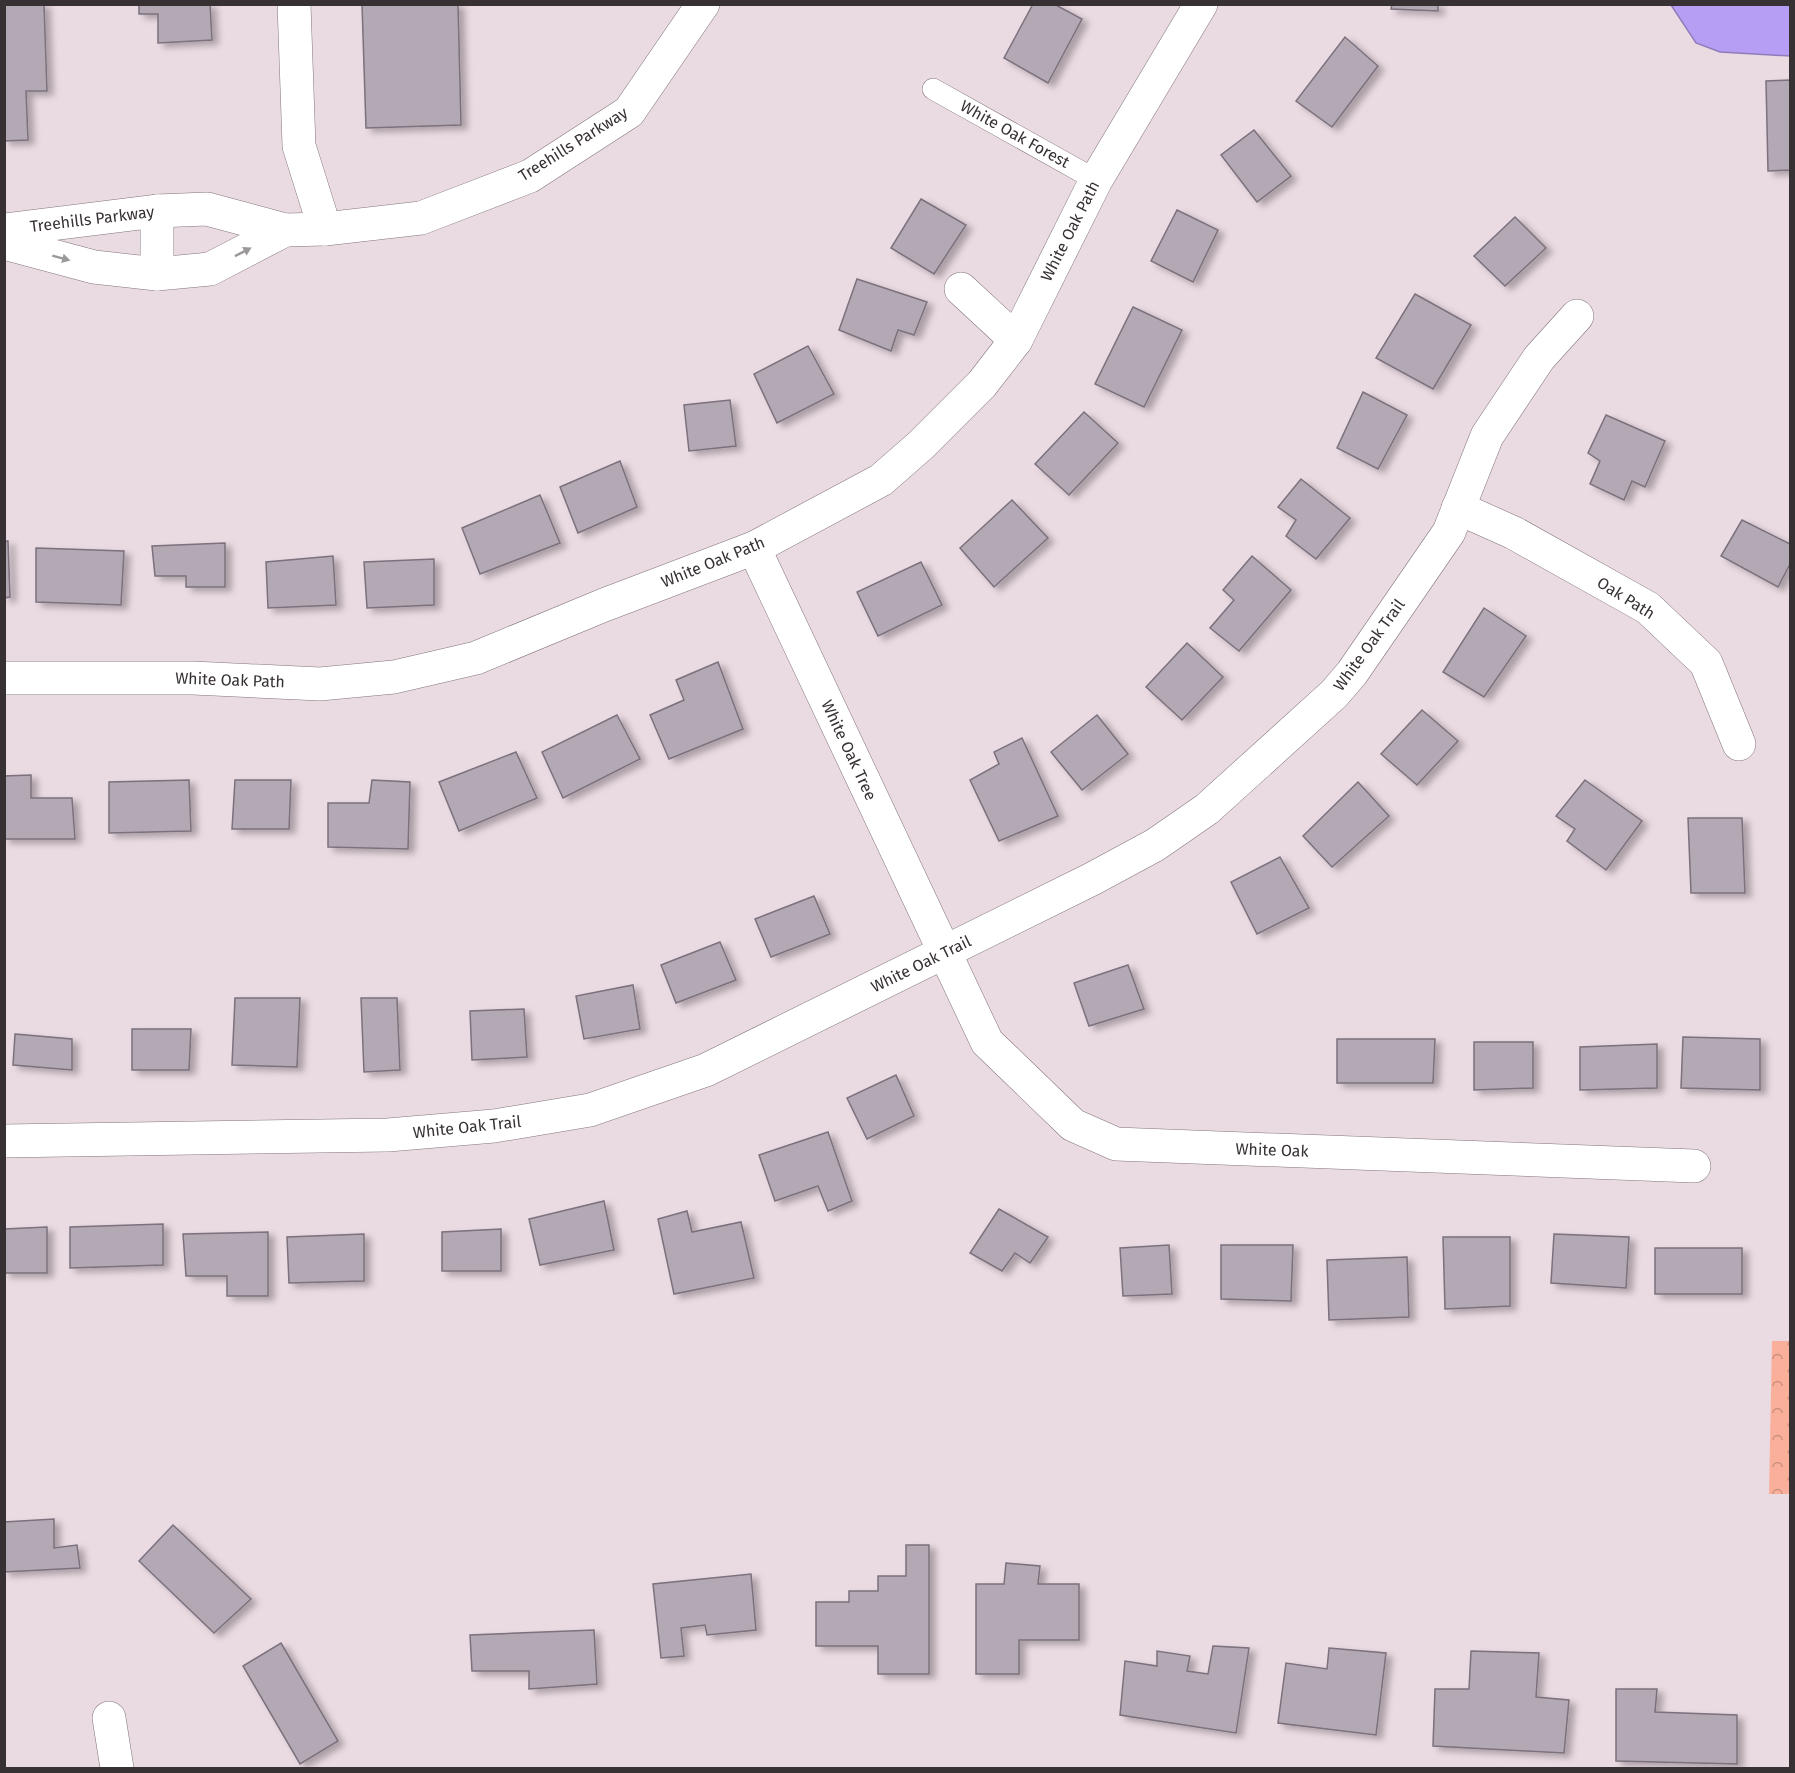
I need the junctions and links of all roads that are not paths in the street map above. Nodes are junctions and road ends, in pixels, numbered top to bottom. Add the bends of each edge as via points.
1 (294, 4) edge
2 (703, 4) edge
3 (1201, 4) edge
4 (933, 89) dead end
5 (1096, 180) junction
6 (157, 211) junction
7 (325, 229) junction
8 (4, 230) edge
9 (285, 230) junction
10 (4, 243) edge
11 (157, 273) junction
12 (961, 289) dead end
13 (1577, 316) dead end
14 (1016, 340) junction
15 (1458, 508) junction
16 (754, 548) junction
17 (4, 678) edge
18 (1739, 744) dead end
19 (944, 953) junction
20 (4, 1141) edge
21 (1694, 1166) dead end
22 (109, 1718) dead end
23 (117, 1768) edge

1 - 7 street via 299,146
2 - 7 street, Treehills Parkway via 629,112 530,176 421,218
3 - 5 street, White Oak Path
4 - 5 lane, White Oak Forest
5 - 14 street, White Oak Path
6 - 8 street, Treehills Parkway
6 - 9 street, Treehills Parkway via 207,209
6 - 11 street
7 - 9 street, Treehills Parkway
11 -> 9 street, Treehills Parkway via 210,269
10 -> 11 street, Treehills Parkway via 94,267
12 - 14 street
13 - 15 street, White Oak Trail via 1539,358 1487,436
14 - 16 street, White Oak Path via 982,384 881,480
15 - 18 street, Oak Path via 1514,533 1648,608 1706,663
15 - 19 street, White Oak Trail via 1449,532 1352,673 1334,694 1207,809 1155,846
16 - 17 street, White Oak Path via 476,658 394,677 320,684 193,678
16 - 19 street, White Oak Tree
19 - 20 street, White Oak Trail via 706,1070 590,1110 494,1126 388,1135
19 - 21 street, White Oak via 987,1042 1073,1125 1116,1144
22 - 23 street

